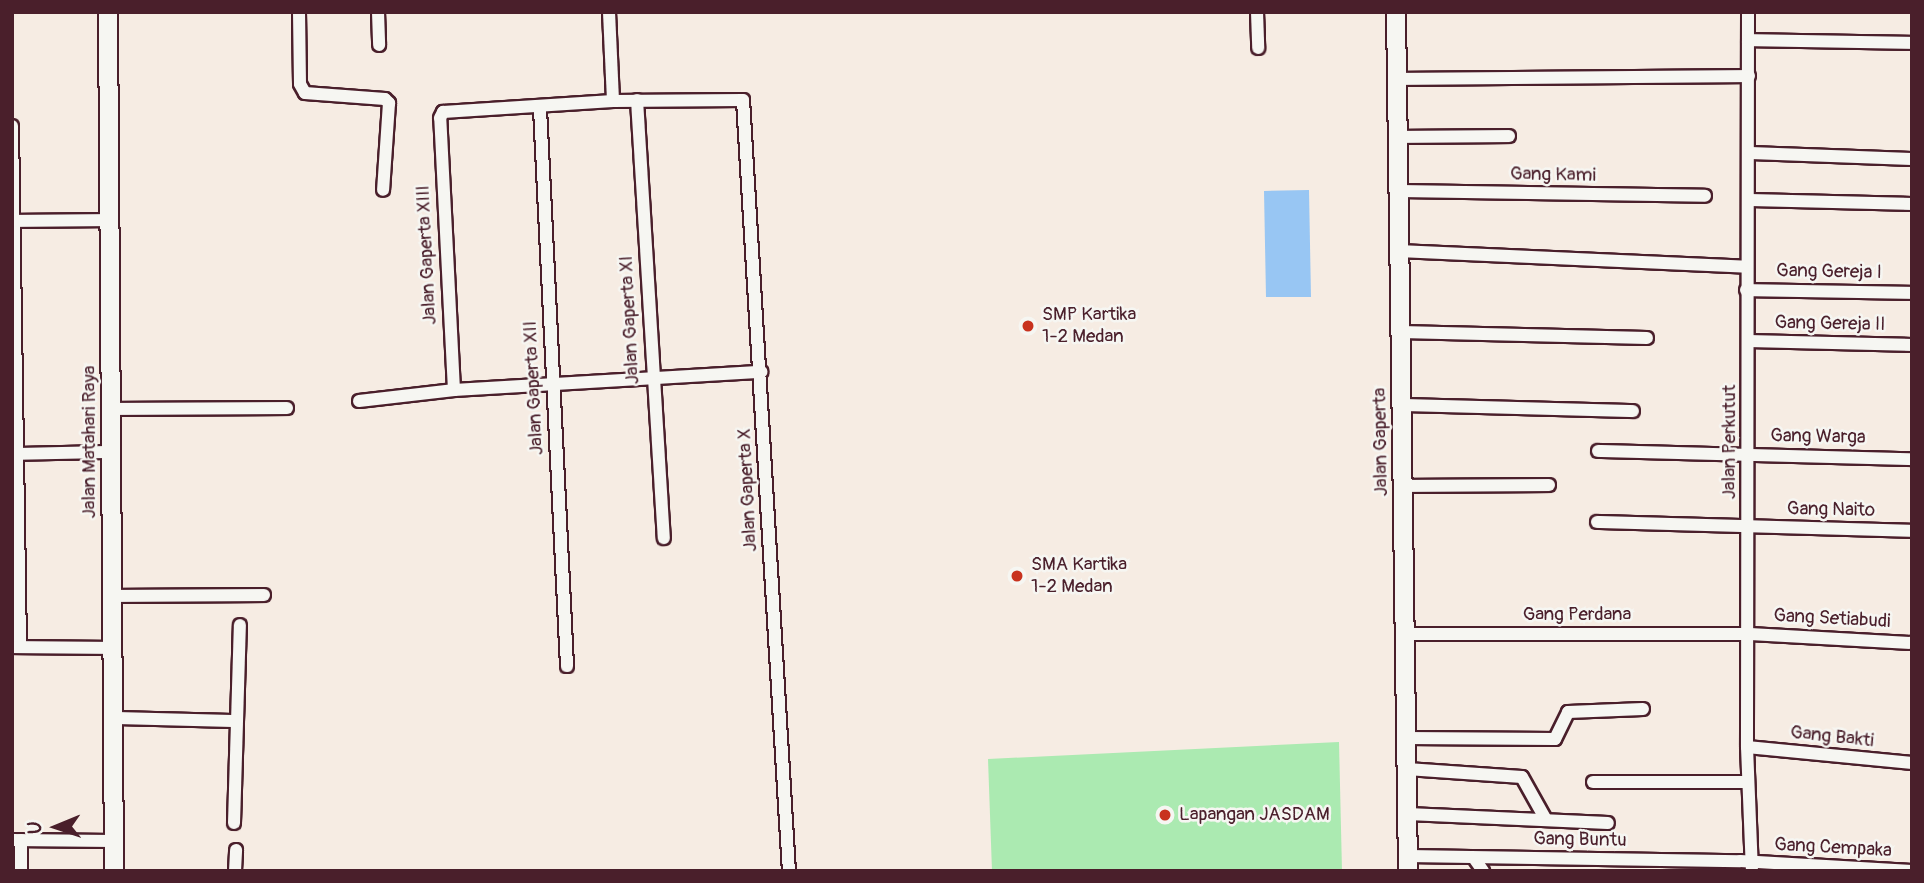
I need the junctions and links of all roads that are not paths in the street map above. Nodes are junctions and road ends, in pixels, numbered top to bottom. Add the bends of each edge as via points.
1 (108, 12) edge
2 (299, 12) edge
3 (378, 12) edge
4 (609, 12) edge
5 (1257, 12) edge
6 (1396, 12) edge
7 (1748, 12) edge
8 (1748, 40) junction
9 (1912, 43) edge
10 (379, 45) dead end
11 (1258, 48) dead end
12 (1749, 76) junction
13 (1397, 79) junction
14 (637, 100) junction
15 (613, 101) junction
16 (540, 108) junction
17 (12, 126) edge
18 (1398, 136) junction
19 (1509, 136) dead end
20 (1750, 153) junction
21 (1912, 159) edge
22 (383, 190) dead end
23 (1399, 191) junction
24 (1705, 196) dead end
25 (1750, 200) junction
26 (1912, 204) edge
27 (110, 220) junction
28 (14, 221) edge
29 (1399, 251) junction
30 (1747, 267) junction
31 (1746, 290) junction
32 (1912, 293) edge
33 (15, 306) edge
34 (1401, 332) junction
35 (1647, 338) dead end
36 (1748, 341) junction
37 (1912, 345) edge
38 (761, 372) junction
39 (15, 379) edge
40 (653, 379) junction
41 (553, 386) junction
42 (454, 390) junction
43 (359, 401) dead end
44 (1401, 405) junction
45 (287, 408) dead end
46 (111, 409) junction
47 (1633, 411) dead end
48 (111, 452) junction
49 (1598, 452) dead end
50 (16, 454) edge
51 (1749, 455) junction
52 (1912, 459) edge
53 (1549, 485) dead end
54 (1402, 486) junction
55 (1597, 523) dead end
56 (1750, 529) junction
57 (1912, 531) edge
58 (664, 538) dead end
59 (264, 595) dead end
60 (112, 596) junction
61 (240, 625) dead end
62 (1404, 634) junction
63 (1750, 634) junction
64 (1912, 643) edge
65 (16, 647) edge
66 (112, 648) junction
67 (567, 666) dead end
68 (1643, 709) dead end
69 (113, 718) junction
70 (236, 721) junction
71 (1406, 738) junction
72 (1748, 747) junction
73 (1912, 763) edge
74 (1407, 769) junction
75 (1593, 782) dead end
76 (1748, 782) junction
77 (1408, 814) junction
78 (1546, 820) junction
79 (234, 823) dead end
80 (1608, 823) dead end
81 (17, 840) edge
82 (113, 841) junction
83 (236, 850) dead end
84 (1475, 858) junction
85 (1408, 863) edge
86 (1752, 867) edge
87 (21, 871) edge
88 (114, 871) edge
89 (235, 871) edge
90 (789, 871) edge
91 (1483, 871) edge
92 (1912, 871) edge

1 - 27 street, Jalan Matahari Raya
2 - 22 street via 300,84 305,93 389,103
3 - 10 street
4 - 15 street
5 - 11 street
6 - 13 street, Jalan Gaperta
7 - 8 street, Jalan Perkutut
8 - 9 street
8 - 12 street, Jalan Perkutut
12 - 13 street
12 - 20 street, Jalan Perkutut
13 - 18 street, Jalan Gaperta
14 - 15 street
14 - 38 street, Jalan Gaperta X via 743,100
14 - 40 street, Jalan Gaperta XI
15 - 16 street
16 - 41 street, Jalan Gaperta XII
16 - 42 street, Jalan Gaperta XIII via 450,110 440,118
17 - 28 street
18 - 19 street
18 - 23 street, Jalan Gaperta
20 - 21 street
20 - 25 street, Jalan Perkutut
23 - 24 street, Gang Kami
23 - 29 street, Jalan Gaperta
25 - 26 street
25 - 30 street, Jalan Perkutut
27 - 28 street
27 - 46 street, Jalan Matahari Raya
28 - 33 street
29 - 30 street
29 - 34 street, Jalan Gaperta
30 - 31 street, Jalan Perkutut
31 - 32 street, Gang Gereja I
31 - 36 street, Jalan Perkutut
33 - 39 street
34 - 35 street
34 - 44 street, Jalan Gaperta
36 - 37 street, Gang Gereja II
36 - 51 street, Jalan Perkutut
38 - 40 street
38 - 90 street, Jalan Gaperta X
39 - 50 street
40 - 41 street
40 - 58 street, Jalan Gaperta XI
41 - 42 street
41 - 67 street, Jalan Gaperta XII
42 - 43 street
44 - 47 street
44 - 54 street, Jalan Gaperta
45 - 46 street
46 - 48 street, Jalan Matahari Raya
48 - 50 street
48 - 60 street, Jalan Matahari Raya
49 - 51 street, Gang Warga
50 - 65 street
51 - 52 street, Gang Warga
51 - 56 street, Jalan Perkutut
53 - 54 street
54 - 62 street, Jalan Gaperta
55 - 56 street, Gang Naito
56 - 57 street, Gang Naito
56 - 63 street, Jalan Perkutut
59 - 60 street
60 - 66 street, Jalan Matahari Raya
61 - 70 street
62 - 63 street, Gang Perdana
62 - 71 street, Jalan Gaperta
63 - 64 street, Gang Setiabudi
63 - 72 street, Jalan Perkutut
65 - 66 street
66 - 69 street, Jalan Matahari Raya
68 - 71 street via 1568,712 1555,739
69 - 70 street
69 - 82 street, Jalan Matahari Raya
70 - 79 street
71 - 74 street, Jalan Gaperta
72 - 73 street, Gang Bakti
72 - 76 street, Jalan Perkutut
74 - 77 street, Jalan Gaperta
74 - 78 street via 1522,777
75 - 76 street
76 - 86 street, Jalan Perkutut
77 - 78 street
77 - 85 street, Jalan Gaperta
78 - 80 street
81 - 82 street
81 - 87 street
82 - 88 street, Jalan Matahari Raya
83 - 89 street
84 - 85 street, Gang Buntu
84 - 86 street, Gang Buntu
84 - 91 street
86 - 92 street, Gang Cempaka

